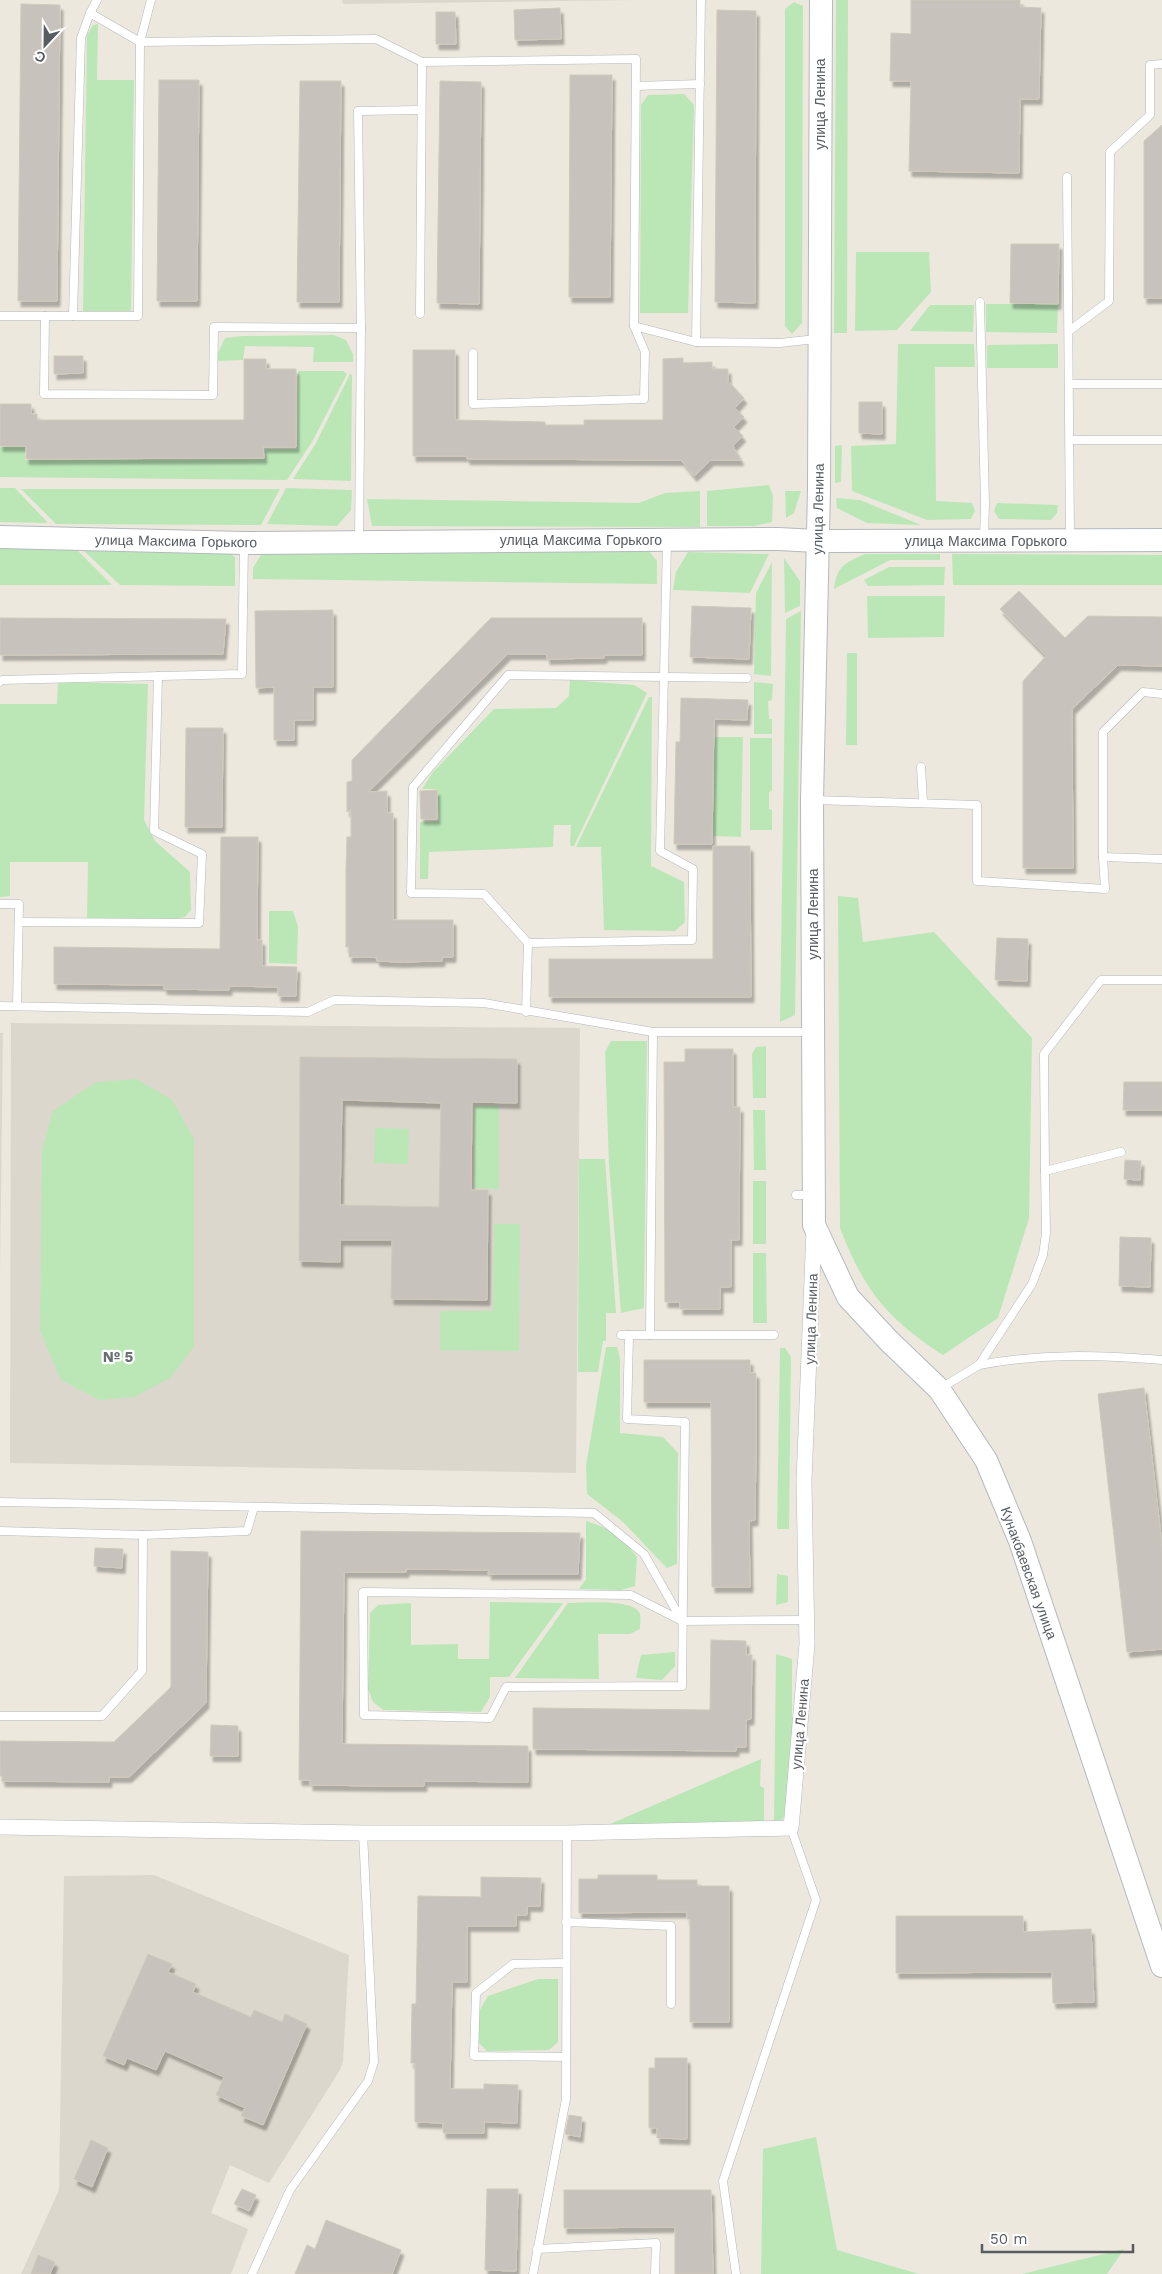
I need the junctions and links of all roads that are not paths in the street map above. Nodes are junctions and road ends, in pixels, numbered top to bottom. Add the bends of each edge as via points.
1 (97, 0) edge
2 (151, 0) edge
3 (701, 0) edge
4 (821, 0) edge
5 (90, 13) junction
6 (140, 42) junction
7 (422, 62) junction
8 (1162, 64) edge
9 (700, 84) junction
10 (636, 86) junction
11 (421, 110) junction
12 (1068, 178) dead end
13 (980, 302) dead end
14 (420, 314) dead end
15 (0, 316) edge
16 (45, 316) junction
17 (73, 316) junction
18 (634, 326) junction
19 (361, 328) junction
20 (1069, 331) junction
21 (818, 339) junction
22 (696, 342) junction
23 (473, 352) dead end
24 (1069, 384) junction
25 (1162, 384) edge
26 (1070, 440) junction
27 (1162, 440) edge
28 (0, 537) edge
29 (667, 539) junction
30 (984, 539) junction
31 (359, 540) junction
32 (1070, 540) junction
33 (1162, 540) edge
34 (818, 541) junction
35 (244, 543) junction
36 (158, 676) junction
37 (662, 677) junction
38 (747, 678) dead end
39 (0, 682) edge
40 (1162, 694) edge
41 (921, 767) dead end
42 (812, 800) junction
43 (923, 802) junction
44 (1103, 857) junction
45 (1162, 859) edge
46 (0, 904) edge
47 (18, 922) junction
48 (528, 943) junction
49 (1162, 980) edge
50 (0, 1006) edge
51 (17, 1006) junction
52 (526, 1012) junction
53 (653, 1032) junction
54 (813, 1032) junction
55 (1121, 1152) dead end
56 (1045, 1171) junction
57 (814, 1225) junction
58 (650, 1334) junction
59 (774, 1335) dead end
60 (1162, 1360) edge
61 (979, 1365) junction
62 (939, 1389) junction
63 (0, 1502) edge
64 (254, 1507) junction
65 (0, 1531) edge
66 (143, 1535) junction
67 (807, 1620) junction
68 (682, 1621) junction
69 (0, 1716) edge
70 (0, 1827) edge
71 (791, 1828) junction
72 (363, 1833) junction
73 (567, 1833) junction
74 (566, 1922) junction
75 (566, 1963) junction
76 (1162, 1966) edge
77 (671, 2004) dead end
78 (566, 2057) junction
79 (537, 2249) junction
80 (252, 2274) edge
81 (533, 2274) edge
82 (655, 2274) edge
83 (736, 2274) edge

1 - 5 lane
2 - 6 lane
3 - 9 lane
4 - 21 main road, улица Ленина
5 - 6 lane
5 - 17 lane via 81,38
6 - 7 lane via 376,38
6 - 17 lane via 138,316
7 - 10 lane via 636,59
7 - 11 lane
8 - 20 lane via 1150,64 1150,115 1110,152 1109,301
9 - 10 lane
9 - 22 lane
10 - 18 lane
11 - 14 lane
11 - 19 lane via 358,111
12 - 20 lane
13 - 30 lane
15 - 16 lane
16 - 17 lane
16 - 19 lane via 44,394 213,395 214,327
18 - 22 lane
18 - 23 lane via 645,352 644,399 473,404
19 - 31 lane
20 - 24 lane
21 - 22 lane via 780,343
21 - 34 main road, улица Ленина
24 - 25 lane
24 - 26 lane
26 - 27 lane
26 - 32 lane
28 - 35 main road, улица Максима Горького
29 - 31 main road, улица Максима Горького
29 - 34 main road, улица Максима Горького
29 - 37 lane
30 - 32 main road, улица Максима Горького
30 - 34 main road, улица Максима Горького
31 - 35 main road, улица Максима Горького
32 - 33 main road, улица Максима Горького
34 - 42 main road, улица Ленина
35 - 36 lane via 242,674
36 - 39 lane
36 - 47 lane via 154,831 202,854 199,923
37 - 38 lane
37 - 48 lane via 660,851 693,869 692,940
37 - 48 lane via 508,675 413,787 411,893 484,894
40 - 44 lane via 1143,692 1102,732
41 - 43 lane
42 - 43 lane
42 - 54 main road, улица Ленина
43 - 44 lane via 977,805 977,881 1105,888
44 - 45 lane
46 - 47 lane via 19,904
47 - 51 lane
48 - 52 lane
49 - 56 lane via 1101,980 1044,1054
50 - 51 lane
51 - 52 lane via 308,1012 334,1000 484,1003
52 - 53 lane
53 - 54 lane
53 - 58 lane
54 - 57 main road, улица Ленина via 805,1195
55 - 56 lane
56 - 61 lane via 1046,1233 1038,1270 1024,1298
57 - 62 main road, Кунакбаевская улица via 848,1297
57 - 67 street, улица Ленина via 804,1481
58 - 59 lane
58 - 68 lane via 625,1335 627,1419 685,1422
60 - 61 lane via 1073,1355 1029,1357
61 - 62 lane
62 - 76 main road, Кунакбаевская улица via 986,1460 1020,1541
63 - 64 lane
64 - 66 lane via 247,1531
64 - 68 lane via 594,1513 644,1554
65 - 66 lane
66 - 69 lane via 142,1671 102,1716
67 - 68 lane
67 - 71 street, улица Ленина
68 - 68 lane via 631,1595 363,1592 364,1715 490,1718 506,1687 682,1686
70 - 72 street
71 - 73 street
71 - 83 lane via 816,1900 723,2181
72 - 73 street
72 - 80 lane via 374,2062 368,2081 290,2190
73 - 74 lane
74 - 75 lane
74 - 77 lane via 671,1926
75 - 78 lane
75 - 78 lane via 513,1964 476,1993 474,2056
78 - 79 lane via 566,2099
79 - 81 lane
79 - 82 lane via 656,2243

